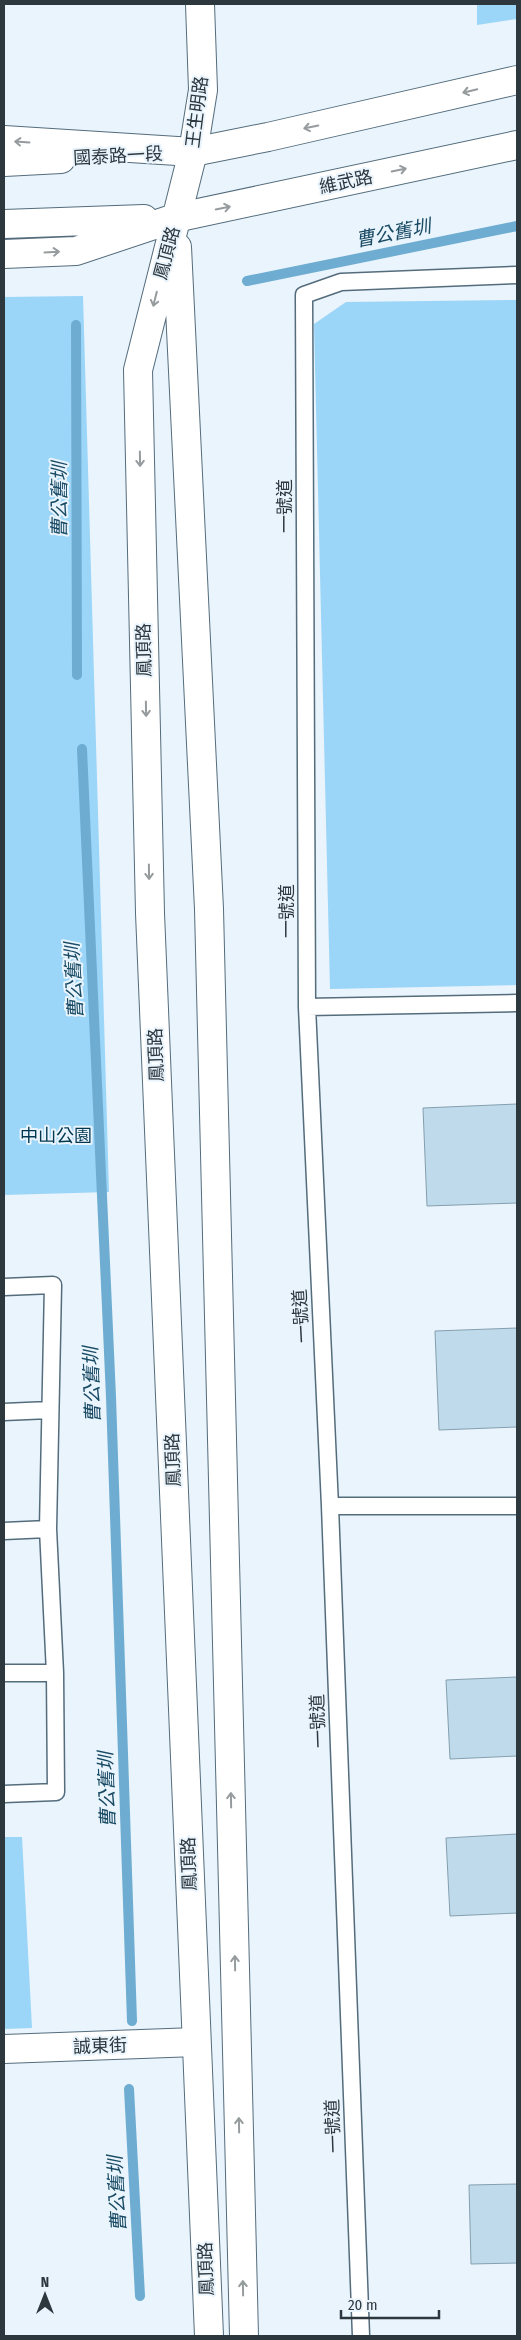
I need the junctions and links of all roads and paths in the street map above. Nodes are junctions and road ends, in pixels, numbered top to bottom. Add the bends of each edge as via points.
1 (200, 4) edge
2 (517, 80) edge
3 (4, 140) edge
4 (517, 144) edge
5 (193, 152) junction
6 (4, 162) edge
7 (175, 218) junction
8 (4, 224) edge
9 (4, 254) edge
10 (517, 275) edge
11 (517, 1003) edge
12 (307, 1007) junction
13 (4, 1288) edge
14 (49, 1410) junction
15 (4, 1412) edge
16 (330, 1506) junction
17 (517, 1506) edge
18 (48, 1529) junction
19 (4, 1531) edge
20 (4, 1673) edge
21 (55, 1673) junction
22 (4, 1794) edge
23 (196, 2042) junction
24 (4, 2049) edge
25 (209, 2336) edge
26 (244, 2336) edge
27 (360, 2336) edge

1 - 5 main road, 王生明路 via 203,90
2 -> 5 main road
5 -> 3 main road, 國泰路一段
7 -> 4 main road, 維武路
5 - 6 main road, 國泰路一段
5 - 7 main road, 王生明路
7 - 8 main road
9 -> 7 main road via 76,251
7 -> 23 main road, 鳳頂路 via 138,370 150,913
26 -> 7 main road, 鳳頂路 via 209,909
10 - 12 lane, 一號道 via 341,282 304,294
11 - 12 lane
12 - 16 lane, 一號道
13 - 14 lane via 53,1285
14 - 15 lane
14 - 18 lane
16 - 17 lane
16 - 27 lane, 一號道
18 - 19 lane
18 - 21 lane
20 - 21 lane
21 - 22 lane via 56,1792
23 - 24 main road, 誠東街
23 - 25 main road, 鳳頂路

